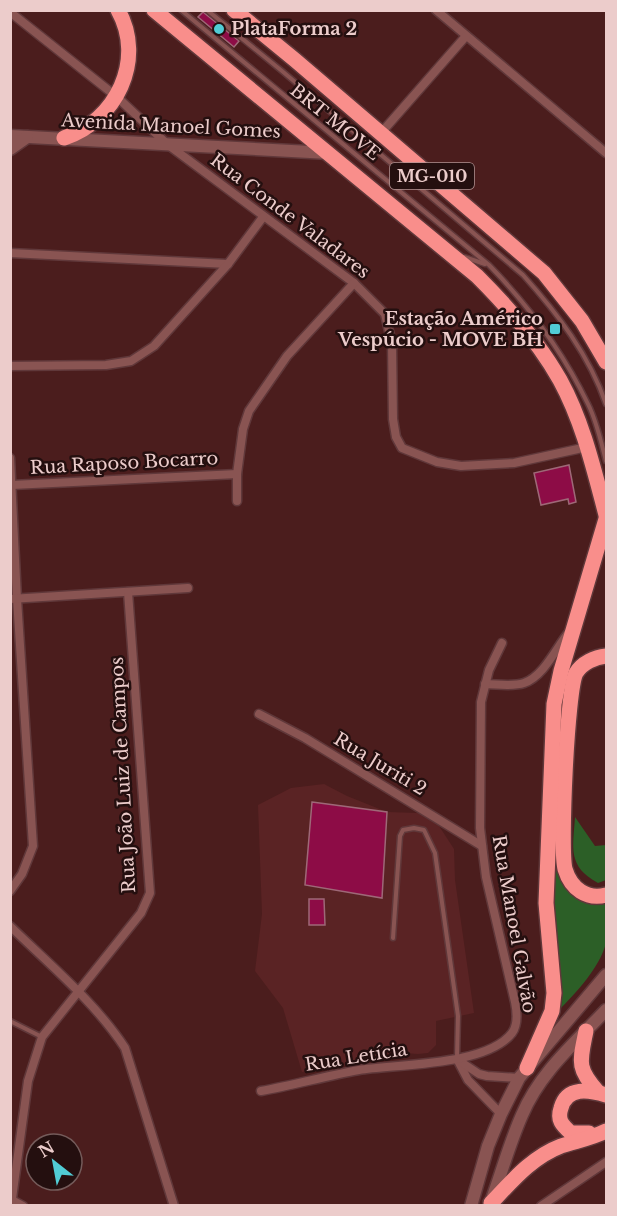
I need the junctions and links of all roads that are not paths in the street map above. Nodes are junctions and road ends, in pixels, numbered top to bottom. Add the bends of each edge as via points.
1 (118, 10) edge
2 (154, 10) edge
3 (181, 10) edge
4 (207, 10) edge
5 (234, 10) edge
6 (436, 10) edge
7 (10, 12) edge
8 (465, 36) junction
9 (117, 97) junction
10 (381, 133) junction
11 (10, 136) edge
12 (27, 137) junction
13 (64, 138) junction
14 (167, 144) junction
15 (10, 149) edge
16 (329, 153) junction
17 (606, 153) edge
18 (263, 217) junction
19 (448, 252) junction
20 (10, 253) edge
21 (228, 264) junction
22 (489, 266) junction
23 (354, 283) junction
24 (606, 362) edge
25 (10, 366) edge
26 (606, 404) edge
27 (587, 447) junction
28 (10, 458) edge
29 (606, 461) edge
30 (237, 474) junction
31 (12, 484) edge
32 (237, 501) dead end
33 (606, 517) edge
34 (188, 588) dead end
35 (128, 592) junction
36 (14, 599) edge
37 (575, 625) junction
38 (502, 643) dead end
39 (606, 656) edge
40 (485, 684) junction
41 (259, 714) dead end
42 (482, 846) junction
43 (10, 891) edge
44 (606, 895) edge
45 (10, 926) edge
46 (393, 938) dead end
47 (606, 975) edge
48 (78, 993) junction
49 (606, 1010) edge
50 (10, 1021) edge
51 (586, 1031) junction
52 (511, 1034) joint
53 (42, 1037) junction
54 (457, 1059) junction
55 (523, 1073) junction
56 (261, 1091) dead end
57 (602, 1094) edge
58 (501, 1114) junction
59 (604, 1133) edge
60 (606, 1162) edge
61 (11, 1203) edge
62 (491, 1204) edge
63 (23, 1206) edge
64 (174, 1206) edge
65 (471, 1206) edge
66 (541, 1206) edge

1 - 9 highway via 126,27 129,50 128,67
2 - 16 highway, MG-010
3 - 22 lane, BRT MOVE
4 - 26 lane, BRT MOVE via 523,275 574,337
5 - 10 highway, MG-010
6 - 8 street
7 - 9 street, Rua Conde Valadares
8 - 10 street
8 - 17 street
9 - 13 highway via 96,122
9 - 14 street, Rua Conde Valadares
10 - 24 highway, MG-010 via 544,273 582,321
11 - 12 main road, Avenida Manoel Gomes
12 - 13 main road, Avenida Manoel Gomes
12 - 15 main road
13 - 14 main road, Avenida Manoel Gomes
14 - 16 main road, Avenida Manoel Gomes
14 - 18 street, Rua Conde Valadares
16 - 19 highway, MG-010
18 - 21 street
18 - 23 street, Rua Conde Valadares
19 - 22 lane
19 - 27 highway, MG-010 via 503,303 548,361 561,381
20 - 21 street
21 - 25 street via 154,346 131,361 106,366
22 - 29 lane, BRT MOVE via 540,323 570,370 589,405
23 - 27 street, Rua Conde Valadares via 385,314 392,344 393,419 402,448 437,462 461,466 514,464
23 - 30 street via 259,393 243,429
27 - 33 highway, MG-010
28 - 31 street
30 - 31 street, Rua Raposo Bocarro
30 - 32 street
31 - 36 street
33 - 37 highway
34 - 35 street
35 - 36 street
35 - 48 street, Rua João Luiz de Campos via 150,893 141,913
36 - 43 street via 33,846
37 - 40 street via 531,679 517,684
37 - 55 highway via 554,704 546,903 552,1011
38 - 40 street, Rua Manoel Galvão
39 - 44 highway via 590,660 575,675 569,702 564,838 565,869 573,885 592,897
40 - 42 street, Rua Manoel Galvão via 481,702
41 - 42 street, Rua Juriti 2
42 - 52 street, Rua Manoel Galvão via 515,1002 516,1023
45 - 48 street
46 - 54 lane via 400,836 403,830 424,830 435,853 458,1016
47 - 55 main road
48 - 53 street, Rua João Luiz de Campos
48 - 64 street via 125,1048
49 - 51 main road
50 - 53 lane
51 - 57 highway via 581,1066 585,1078
51 - 62 main road via 563,1052 522,1114
52 - 54 street, Rua Letícia via 489,1049
53 - 61 street, Rua João Luiz de Campos via 28,1081
54 - 55 street via 487,1076
54 - 56 street, Rua Letícia via 360,1070
54 - 58 street via 468,1080
55 - 58 main road
57 - 59 highway via 583,1090 571,1094 565,1098 559,1116 571,1133
58 - 65 main road
59 - 62 highway via 537,1158
60 - 66 street
61 - 63 street

